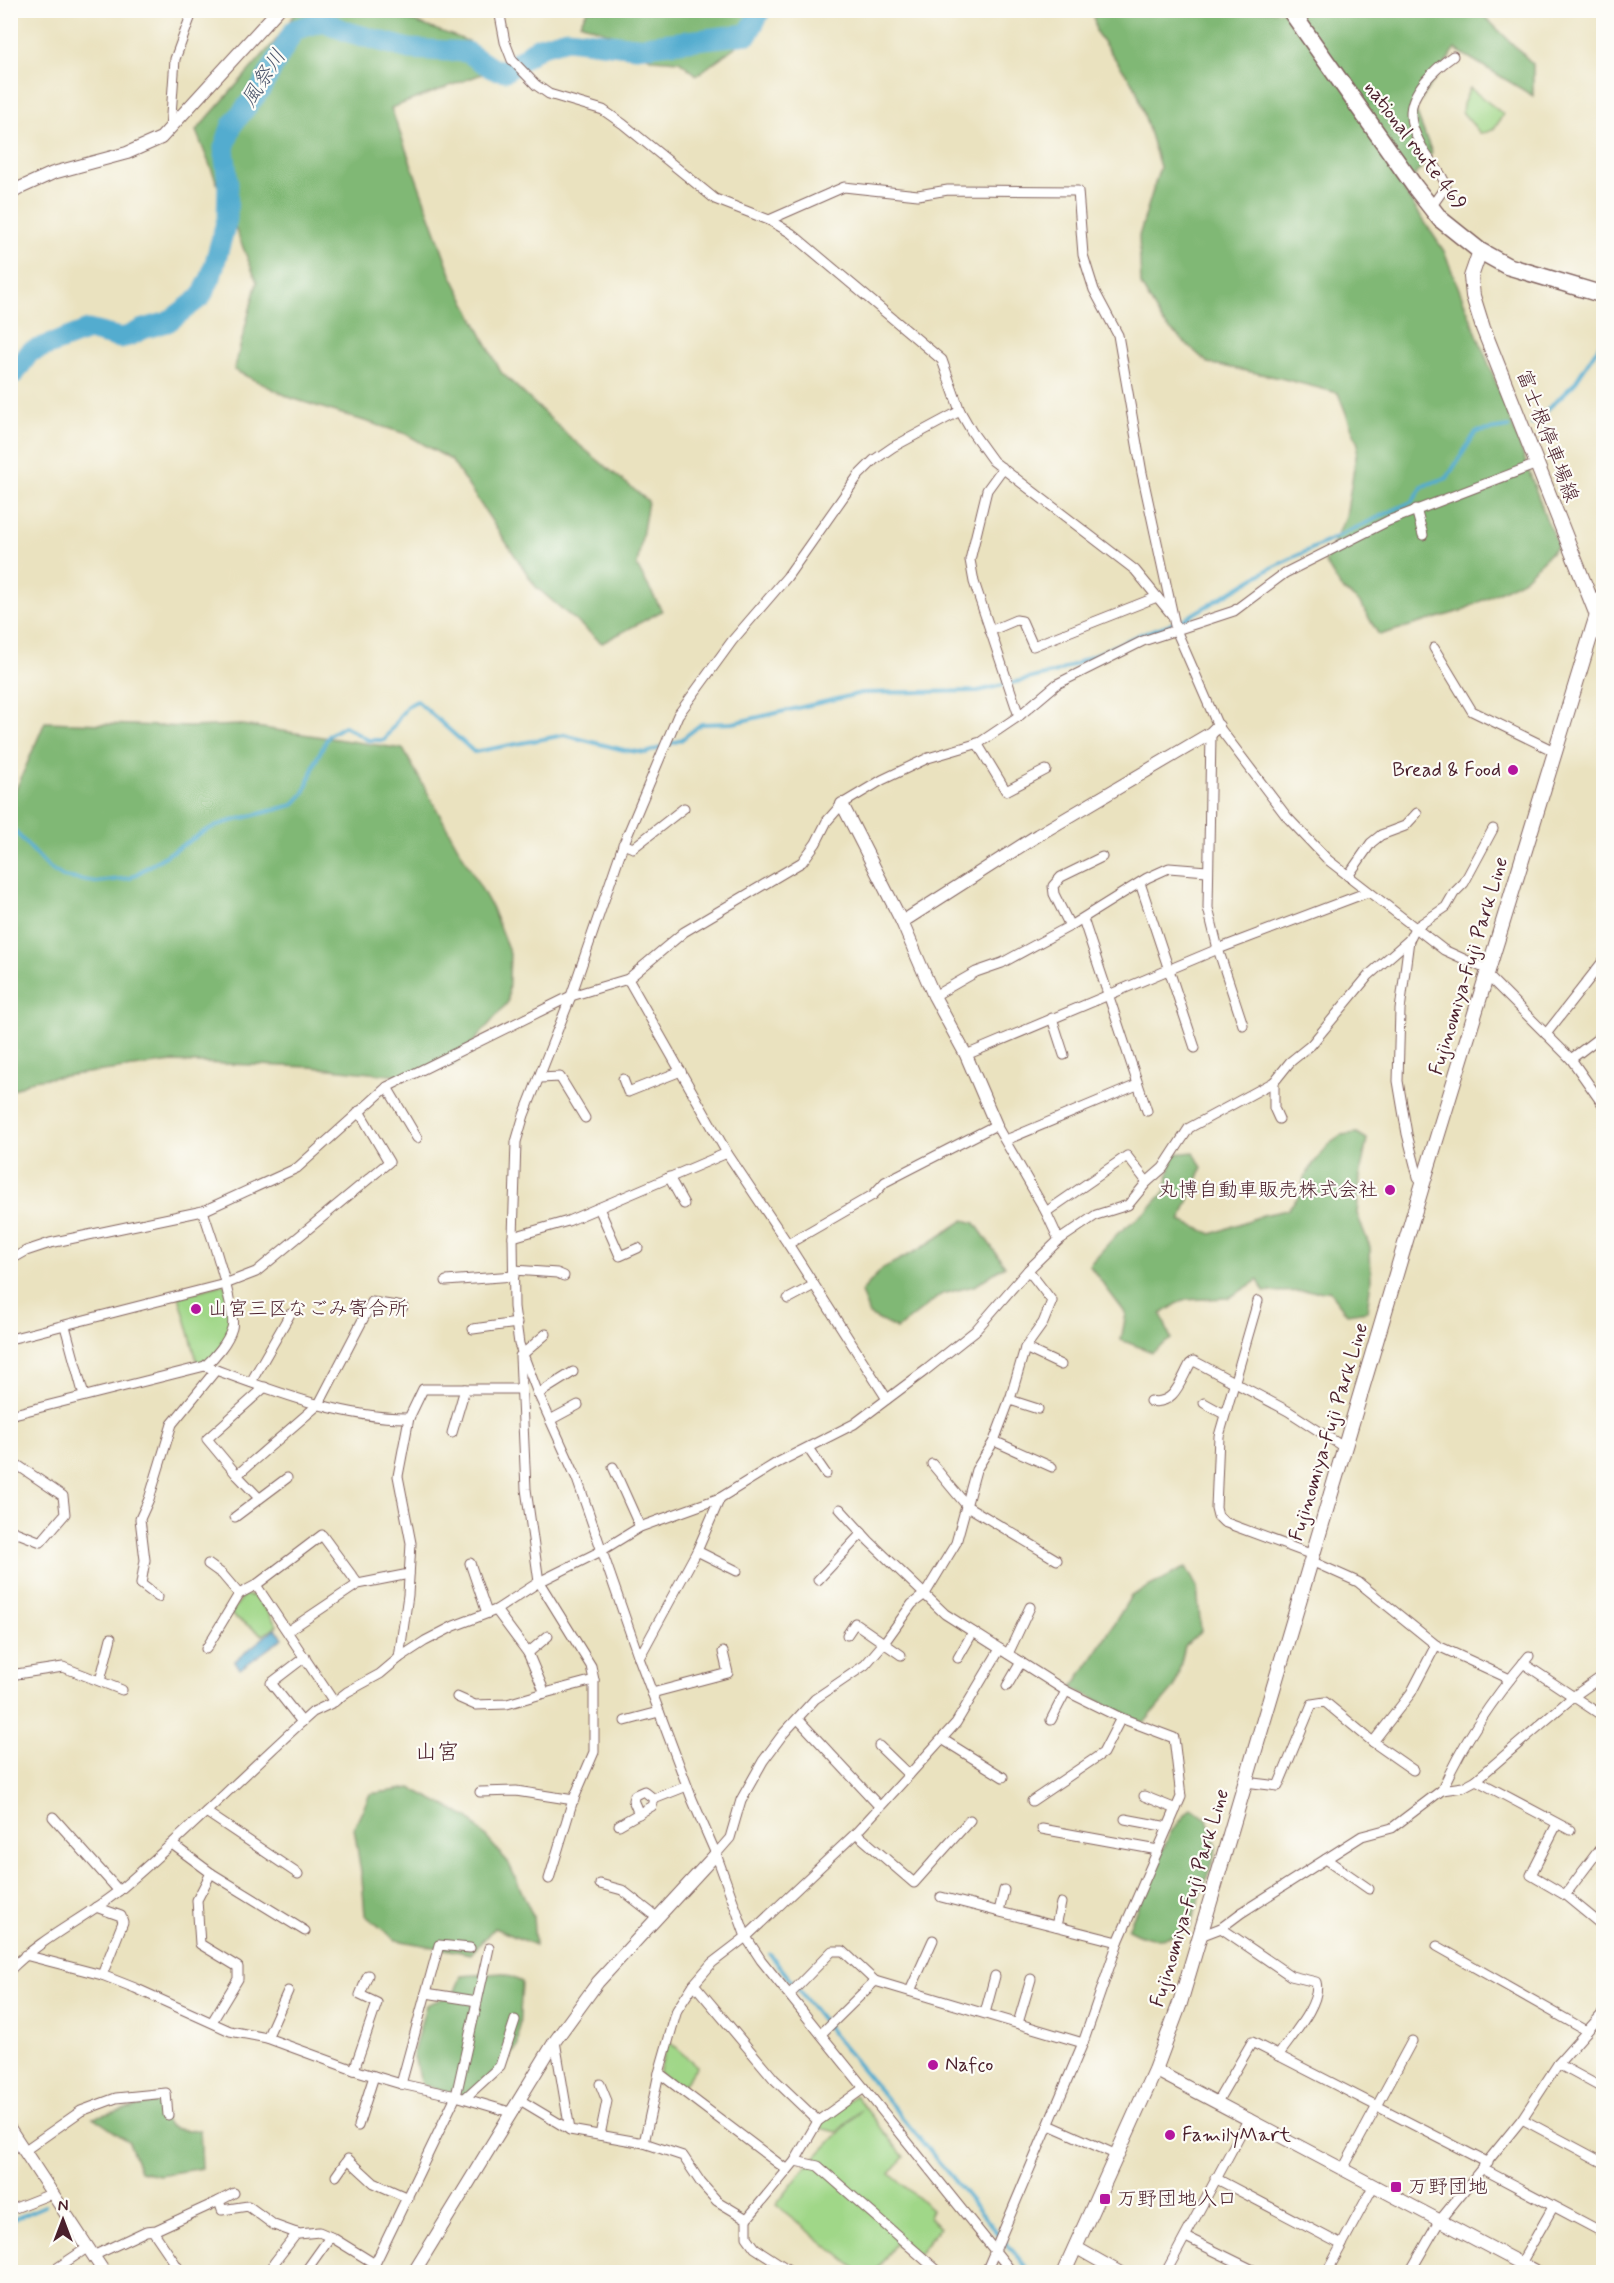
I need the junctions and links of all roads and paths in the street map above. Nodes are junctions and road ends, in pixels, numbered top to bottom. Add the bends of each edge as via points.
1 (193, 10) edge
2 (278, 10) edge
3 (500, 10) edge
4 (1290, 10) edge
5 (1454, 56) dead end
6 (170, 129) junction
7 (10, 194) edge
8 (1431, 207) junction
9 (769, 220) junction
10 (1480, 251) junction
11 (1604, 296) edge
12 (960, 411) junction
13 (1537, 464) junction
14 (1002, 468) junction
15 (1416, 509) junction
16 (1423, 535) dead end
17 (1604, 592) edge
18 (1157, 597) junction
19 (1173, 617) junction
20 (1596, 618) junction
21 (1176, 630) junction
22 (990, 631) junction
23 (1604, 633) edge
24 (1434, 648) dead end
25 (1019, 716) junction
26 (1214, 730) junction
27 (977, 743) junction
28 (1554, 751) junction
29 (1046, 770) dead end
30 (842, 804) junction
31 (684, 808) dead end
32 (1418, 813) dead end
33 (1493, 829) dead end
34 (623, 844) junction
35 (1102, 857) dead end
36 (1207, 871) junction
37 (1348, 876) junction
38 (1140, 883) junction
39 (1368, 892) junction
40 (1083, 919) junction
41 (902, 922) junction
42 (1070, 926) junction
43 (1414, 928) junction
44 (1409, 940) junction
45 (1218, 949) junction
46 (1604, 960) edge
47 (1168, 970) junction
48 (1487, 972) junction
49 (628, 979) junction
50 (1109, 994) junction
51 (571, 996) junction
52 (934, 996) junction
53 (1052, 1018) junction
54 (1243, 1025) dead end
55 (1546, 1034) junction
56 (1604, 1034) edge
57 (1195, 1047) dead end
58 (966, 1055) junction
59 (1064, 1055) dead end
60 (1571, 1059) junction
61 (681, 1071) junction
62 (540, 1078) junction
63 (623, 1079) dead end
64 (1274, 1082) junction
65 (1137, 1085) junction
66 (387, 1087) junction
67 (1604, 1106) edge
68 (359, 1111) junction
69 (1147, 1111) dead end
70 (585, 1118) dead end
71 (1279, 1119) dead end
72 (996, 1125) junction
73 (417, 1138) dead end
74 (1006, 1140) junction
75 (727, 1153) junction
76 (669, 1177) junction
77 (1147, 1182) junction
78 (1423, 1183) junction
79 (684, 1204) dead end
80 (599, 1208) junction
81 (203, 1211) junction
82 (1046, 1212) junction
83 (513, 1237) junction
84 (1059, 1240) junction
85 (788, 1244) junction
86 (638, 1248) dead end
87 (10, 1260) edge
88 (1028, 1270) junction
89 (514, 1273) junction
90 (564, 1276) dead end
91 (446, 1281) dead end
92 (225, 1284) junction
93 (814, 1285) junction
94 (788, 1299) dead end
95 (1258, 1301) dead end
96 (402, 1307) dead end
97 (290, 1314) dead end
98 (517, 1323) junction
99 (65, 1326) junction
100 (473, 1329) dead end
101 (546, 1335) dead end
102 (10, 1339) edge
103 (1025, 1348) junction
104 (521, 1349) junction
105 (1061, 1365) dead end
106 (205, 1366) junction
107 (216, 1370) junction
108 (573, 1372) dead end
109 (1235, 1381) junction
110 (251, 1382) junction
111 (265, 1387) junction
112 (465, 1389) junction
113 (520, 1389) junction
114 (538, 1394) junction
115 (84, 1396) junction
116 (886, 1399) junction
117 (1010, 1400) junction
118 (1150, 1401) dead end
119 (1204, 1403) dead end
120 (319, 1404) junction
121 (578, 1406) dead end
122 (1038, 1409) dead end
123 (1224, 1414) junction
124 (10, 1415) edge
125 (409, 1418) junction
126 (550, 1420) junction
127 (452, 1433) dead end
128 (993, 1441) junction
129 (808, 1448) junction
130 (1345, 1448) junction
131 (10, 1460) edge
132 (932, 1464) dead end
133 (613, 1467) dead end
134 (1052, 1467) dead end
135 (825, 1474) dead end
136 (237, 1475) junction
137 (287, 1478) dead end
138 (259, 1498) junction
139 (720, 1498) junction
140 (966, 1506) junction
141 (840, 1509) dead end
142 (235, 1517) dead end
143 (640, 1527) junction
144 (10, 1530) edge
145 (862, 1533) junction
146 (601, 1551) junction
147 (697, 1551) junction
148 (1312, 1558) junction
149 (1057, 1560) dead end
150 (470, 1563) dead end
151 (208, 1564) dead end
152 (737, 1571) dead end
153 (409, 1574) junction
154 (818, 1580) dead end
155 (539, 1582) junction
156 (358, 1584) junction
157 (256, 1585) junction
158 (239, 1594) junction
159 (925, 1594) junction
160 (158, 1597) dead end
161 (1030, 1607) dead end
162 (491, 1611) junction
163 (288, 1631) junction
164 (973, 1632) junction
165 (847, 1635) dead end
166 (548, 1636) dead end
167 (111, 1638) dead end
168 (884, 1643) junction
169 (1436, 1645) junction
170 (206, 1649) dead end
171 (723, 1652) dead end
172 (1004, 1652) junction
173 (528, 1653) junction
174 (901, 1655) dead end
175 (305, 1657) junction
176 (399, 1658) junction
177 (639, 1658) junction
178 (958, 1658) dead end
179 (1021, 1662) junction
180 (10, 1675) edge
181 (1604, 1675) edge
182 (1510, 1679) junction
183 (594, 1680) junction
184 (100, 1681) junction
185 (1007, 1686) dead end
186 (122, 1690) dead end
187 (1066, 1691) junction
188 (546, 1693) junction
189 (652, 1693) junction
190 (1574, 1696) junction
191 (457, 1697) dead end
192 (334, 1702) junction
193 (660, 1712) junction
194 (1604, 1717) edge
195 (1121, 1718) junction
196 (798, 1719) junction
197 (1051, 1720) dead end
198 (625, 1721) dead end
199 (302, 1722) junction
200 (942, 1739) junction
201 (1373, 1742) junction
202 (879, 1746) dead end
203 (1413, 1770) dead end
204 (909, 1775) junction
205 (1003, 1778) dead end
206 (1476, 1780) junction
207 (1245, 1782) junction
208 (687, 1786) junction
209 (1442, 1790) junction
210 (480, 1792) dead end
211 (1144, 1796) dead end
212 (654, 1799) junction
213 (574, 1800) junction
214 (1032, 1801) dead end
215 (879, 1806) junction
216 (1176, 1809) junction
217 (206, 1812) junction
218 (639, 1814) junction
219 (53, 1817) dead end
220 (1125, 1818) dead end
221 (970, 1820) dead end
222 (619, 1824) dead end
223 (1557, 1824) junction
224 (1168, 1827) junction
225 (1042, 1829) dead end
226 (1570, 1830) dead end
227 (856, 1833) junction
228 (172, 1844) junction
229 (1602, 1846) dead end
230 (1158, 1850) junction
231 (716, 1854) junction
232 (1326, 1859) junction
233 (211, 1873) junction
234 (298, 1874) dead end
235 (549, 1879) dead end
236 (600, 1884) dead end
237 (1369, 1889) dead end
238 (1004, 1890) dead end
239 (118, 1891) junction
240 (1565, 1896) junction
241 (941, 1897) dead end
242 (1061, 1903) dead end
243 (96, 1907) junction
244 (999, 1911) junction
245 (658, 1918) junction
246 (1056, 1926) junction
247 (1604, 1927) edge
248 (1221, 1928) junction
249 (305, 1931) dead end
250 (1200, 1936) junction
251 (746, 1937) junction
252 (933, 1940) dead end
253 (1118, 1942) junction
254 (1437, 1946) dead end
255 (470, 1948) dead end
256 (489, 1948) dead end
257 (25, 1955) junction
258 (10, 1970) edge
259 (368, 1975) dead end
260 (102, 1976) junction
261 (995, 1976) dead end
262 (1031, 1979) dead end
263 (875, 1981) junction
264 (694, 1984) junction
265 (288, 1991) dead end
266 (910, 1991) junction
267 (426, 1993) junction
268 (791, 1993) junction
269 (477, 2001) junction
270 (985, 2013) junction
271 (1602, 2016) edge
272 (515, 2020) dead end
273 (212, 2022) junction
274 (1018, 2023) junction
275 (825, 2030) junction
276 (1587, 2031) junction
277 (267, 2038) junction
278 (555, 2041) junction
279 (1412, 2041) dead end
280 (1083, 2043) junction
281 (1278, 2056) junction
282 (1558, 2064) junction
283 (354, 2070) junction
284 (1155, 2070) junction
285 (659, 2073) junction
286 (374, 2076) junction
287 (401, 2084) junction
288 (600, 2084) dead end
289 (864, 2088) junction
290 (1604, 2089) edge
291 (460, 2097) junction
292 (520, 2100) junction
293 (1217, 2102) junction
294 (1376, 2106) junction
295 (510, 2112) junction
296 (168, 2115) dead end
297 (1248, 2118) junction
298 (1522, 2119) junction
299 (819, 2121) junction
300 (1049, 2125) junction
301 (358, 2126) dead end
302 (10, 2129) edge
303 (570, 2130) junction
304 (600, 2135) junction
305 (644, 2143) junction
306 (24, 2151) junction
307 (1116, 2155) junction
308 (795, 2161) junction
309 (1604, 2163) edge
310 (1485, 2166) junction
311 (787, 2169) junction
312 (1343, 2169) junction
313 (336, 2175) dead end
314 (1215, 2178) junction
315 (1374, 2185) junction
316 (234, 2193) dead end
317 (51, 2194) junction
318 (408, 2198) junction
319 (219, 2201) junction
320 (1553, 2207) junction
321 (10, 2210) edge
322 (747, 2219) junction
323 (1440, 2220) junction
324 (153, 2230) junction
325 (297, 2233) junction
326 (1604, 2234) edge
327 (330, 2237) junction
328 (1186, 2237) junction
329 (1342, 2245) junction
330 (1075, 2247) junction
331 (90, 2252) junction
332 (995, 2253) junction
333 (274, 2263) dead end
334 (373, 2268) edge
335 (1518, 2268) edge
336 (51, 2272) edge
337 (104, 2272) edge
338 (181, 2272) edge
339 (305, 2272) edge
340 (414, 2272) edge
341 (792, 2272) edge
342 (939, 2272) edge
343 (986, 2272) edge
344 (1012, 2272) edge
345 (1064, 2272) edge
346 (1119, 2272) edge
347 (1166, 2272) edge
348 (1257, 2272) edge
349 (1328, 2272) edge
350 (1413, 2272) edge
351 (1537, 2272) edge

1 - 6 street via 175,59
2 - 6 street
3 - 9 street via 512,60 536,86 549,94 603,110 715,199
4 - 8 highway, national route 469
5 - 8 street via 1438,67 1423,86 1414,98 1410,114 1424,152 1446,186
6 - 7 street via 161,138 127,153 53,173
8 - 10 highway, national route 469
9 - 12 street via 791,233 942,360
9 - 19 street via 844,187 918,195 948,190 1078,190 1083,255 1094,290 1119,335 1142,473
10 - 11 highway, national route 469 via 1507,266
10 - 13 main road, 富士根停車場線 via 1471,276 1473,296
12 - 14 street via 993,461
12 - 34 street via 893,447 858,476 787,577 724,650 678,715
13 - 15 street
13 - 20 main road, 富士根停車場線
14 - 18 street via 1135,570
14 - 22 street via 987,490 970,560
15 - 16 street
15 - 21 street via 1285,573 1234,610
17 - 20 main road, Fujinomiya-Fuji Park Line
18 - 19 street
18 - 22 street via 1033,646 1022,621
19 - 21 street
20 - 23 main road, 富士根停車場線
20 - 28 main road, Fujinomiya-Fuji Park Line
21 - 25 street via 1143,641 1057,684
21 - 26 street
22 - 25 street
24 - 28 street via 1472,711
25 - 27 street
26 - 36 street
26 - 37 street via 1287,817
26 - 41 street via 1038,834
27 - 29 street via 1006,791
27 - 30 street via 928,758
28 - 48 main road, Fujinomiya-Fuji Park Line
30 - 41 street
30 - 49 street via 802,862 684,932
31 - 34 street via 633,848
32 - 37 street via 1405,826 1371,843
33 - 43 street via 1464,883 1446,906
34 - 51 street
35 - 42 street via 1057,880 1053,886
36 - 38 street via 1168,868
36 - 45 street via 1208,908
37 - 39 street
38 - 40 street
38 - 47 street
39 - 43 street
39 - 45 street
40 - 42 street
40 - 50 street
41 - 52 street
42 - 52 street
43 - 44 street
43 - 48 street via 1444,950
44 - 64 street via 1369,975 1311,1045
44 - 78 street via 1400,1010 1398,1081 1407,1134
45 - 47 street
45 - 54 street
46 - 55 street
47 - 50 street
47 - 57 street
48 - 55 street
48 - 78 main road, Fujinomiya-Fuji Park Line
49 - 51 street
49 - 61 street
50 - 53 street
50 - 65 street
51 - 62 street
51 - 66 street
52 - 58 street
53 - 58 street
53 - 59 street
55 - 60 street
56 - 60 street
58 - 72 street
60 - 67 street
61 - 63 street via 628,1092
61 - 75 street
62 - 70 street via 560,1077
62 - 83 street via 516,1142
64 - 71 street via 1274,1108
64 - 77 street via 1189,1128 1163,1168
65 - 69 street
65 - 74 street
66 - 68 street
66 - 73 street
68 - 81 street via 297,1168
68 - 92 street via 389,1162 256,1272
72 - 74 street
72 - 85 street via 885,1182 873,1195
74 - 82 street
75 - 76 street
75 - 85 street
76 - 79 street
76 - 80 street
77 - 82 street via 1127,1156
77 - 84 street via 1128,1205 1096,1215
78 - 130 main road, Fujinomiya-Fuji Park Line
80 - 83 street
80 - 86 street via 620,1256
81 - 87 street via 50,1243
81 - 92 street
82 - 84 street
83 - 89 street
84 - 88 street
85 - 93 street
88 - 103 street via 1052,1301 1043,1323
88 - 116 street via 975,1331
89 - 90 street
89 - 91 street
89 - 98 street
92 - 99 street
92 - 106 street via 232,1327 216,1356
93 - 94 street
93 - 116 street
95 - 109 street
96 - 120 street via 372,1302
97 - 110 street
98 - 100 street
98 - 104 street
99 - 102 street
99 - 115 street
101 - 104 street
103 - 105 street
103 - 117 street
104 - 113 street
104 - 114 street
106 - 107 street
106 - 115 street
107 - 110 street
107 - 160 street via 172,1424 140,1519 145,1560 141,1584
108 - 114 street
109 - 118 street via 1194,1361 1173,1396 1158,1403
109 - 123 street
109 - 130 street
110 - 111 street
111 - 120 street
111 - 136 street via 207,1439
112 - 113 street
112 - 125 street via 423,1389
112 - 127 street
113 - 155 street via 526,1490
114 - 126 street
115 - 124 street
116 - 129 street via 854,1424
117 - 122 street
117 - 128 street
119 - 123 street
120 - 125 street via 389,1418
120 - 136 street
121 - 126 street
123 - 148 street via 1219,1436 1218,1516 1224,1522
125 - 153 street via 398,1476 411,1542
126 - 146 street via 577,1479
128 - 134 street
128 - 140 street via 976,1470
129 - 135 street
129 - 139 street
130 - 148 main road, Fujinomiya-Fuji Park Line
131 - 144 street via 63,1496 65,1514 41,1542
132 - 140 street
133 - 143 street
136 - 138 street
137 - 138 street
138 - 142 street
139 - 143 street
139 - 147 street
140 - 149 street
140 - 159 street via 956,1543
141 - 145 street
143 - 146 street
145 - 154 street
145 - 159 street
146 - 155 street
146 - 177 street
147 - 152 street
147 - 177 street
148 - 169 street via 1358,1582
148 - 207 main road, Fujinomiya-Fuji Park Line
150 - 162 street
151 - 158 street
153 - 156 street
153 - 176 street
155 - 162 street
155 - 183 street via 591,1666
156 - 157 street via 322,1535
156 - 163 street
157 - 158 street
157 - 163 street
158 - 170 street
159 - 164 street via 945,1614
159 - 168 street via 912,1604
161 - 172 street
162 - 173 street
162 - 176 street via 444,1631
163 - 175 street
164 - 172 street
164 - 178 street
165 - 168 street via 855,1623
166 - 173 street
167 - 184 street
168 - 174 street
168 - 196 street via 865,1665 815,1699
169 - 182 street
169 - 201 street via 1411,1693
171 - 189 street via 728,1672
172 - 179 street
172 - 200 street
173 - 188 street
175 - 192 street
175 - 199 street via 271,1683
176 - 192 street
177 - 189 street
179 - 185 street
179 - 187 street
180 - 184 street via 63,1666
181 - 190 street
182 - 190 street via 1526,1660
182 - 209 street via 1454,1760
183 - 188 street
183 - 213 street via 594,1752
184 - 186 street
187 - 195 street
187 - 197 street
188 - 191 street via 507,1704 475,1705
189 - 193 street
190 - 194 street
190 - 206 street
192 - 199 street
193 - 198 street
193 - 208 street
195 - 214 street via 1103,1753
195 - 216 street via 1174,1738 1181,1797
196 - 215 street
196 - 231 street via 763,1761 741,1800 730,1838
199 - 217 street
200 - 204 street
200 - 205 street
201 - 203 street
201 - 207 street via 1325,1702 1312,1704 1278,1786
202 - 204 street
204 - 215 street
206 - 209 street via 1463,1787
206 - 223 street
207 - 250 main road, Fujinomiya-Fuji Park Line
208 - 212 street
208 - 231 street
209 - 232 street via 1392,1828 1362,1836
210 - 213 street via 516,1791
211 - 216 street
212 - 218 street via 652,1806
212 - 218 street via 644,1791 635,1795
213 - 235 street
215 - 227 street
216 - 224 street
217 - 228 street
217 - 234 street
218 - 222 street
219 - 239 street
220 - 224 street
221 - 227 street via 914,1882
223 - 226 street
223 - 240 street via 1531,1875
224 - 230 street
225 - 230 street
227 - 251 street
228 - 233 street
228 - 239 street
229 - 240 street
230 - 253 street
231 - 245 street
231 - 251 street
232 - 237 street
232 - 248 street
233 - 249 street
233 - 273 street via 196,1900 200,1944 238,1967 238,1979
236 - 245 street via 622,1890
238 - 244 street
239 - 243 street
240 - 247 street
241 - 244 street
242 - 246 street
243 - 257 street
243 - 260 street via 121,1916 123,1922
244 - 246 street
245 - 278 street via 598,1982
246 - 253 street
248 - 250 street
248 - 281 street via 1291,1976 1316,1982 1316,2000
250 - 284 main road, Fujinomiya-Fuji Park Line
251 - 264 street via 712,1963
251 - 268 street
252 - 266 street
253 - 280 street
254 - 276 street
255 - 267 street via 438,1945
256 - 269 street
257 - 258 street
257 - 260 street
259 - 283 street via 360,1995 377,2003
260 - 273 street
261 - 270 street
262 - 274 street
263 - 266 street
263 - 268 street via 843,1951 832,1951
263 - 275 street
264 - 285 street via 676,2010
264 - 299 street via 774,2079
265 - 277 street
266 - 270 street
267 - 269 street
267 - 287 street
268 - 275 street
269 - 291 street
270 - 274 street
271 - 276 street
272 - 291 street via 500,2066
273 - 277 street via 238,2034
274 - 280 street
275 - 289 street
276 - 282 street
277 - 283 street
278 - 292 street
278 - 303 street
279 - 294 street
280 - 300 street
281 - 293 street via 1252,2043
281 - 294 street
282 - 290 street
282 - 298 street
283 - 286 street
284 - 293 street
284 - 307 main road, Fujinomiya-Fuji Park Line
285 - 305 street
285 - 311 street
286 - 287 street
286 - 301 street
287 - 291 street
288 - 304 street via 608,2101
289 - 299 street
289 - 332 street
291 - 295 street
291 - 318 street
292 - 295 street
292 - 303 street
293 - 297 street
294 - 310 street
294 - 312 street
295 - 340 street
296 - 306 street via 166,2093 116,2098 81,2111
297 - 312 street
297 - 314 street
298 - 309 street
298 - 310 street
299 - 308 street
300 - 307 street
300 - 332 street
302 - 306 street
303 - 304 street
304 - 305 street
305 - 322 street via 683,2156 717,2201
306 - 317 street
307 - 330 main road, Fujinomiya-Fuji Park Line
308 - 311 street
308 - 342 street via 818,2166
310 - 320 street
310 - 323 street
311 - 322 street
312 - 315 street
313 - 318 street via 348,2158 374,2183
314 - 328 street
314 - 329 street
315 - 323 street
315 - 329 street
316 - 319 street
317 - 321 street
317 - 331 street
318 - 334 street
319 - 324 street
319 - 325 street via 222,2210 248,2206 274,2225
320 - 326 street
320 - 335 street
322 - 341 street via 747,2236 755,2248
323 - 335 street
323 - 350 street
324 - 331 street
324 - 338 street
325 - 327 street via 319,2232
325 - 333 street
327 - 334 street
327 - 339 street
328 - 347 street
328 - 348 street
329 - 349 street
330 - 345 main road, Fujinomiya-Fuji Park Line
330 - 346 street
331 - 336 street
331 - 337 street
332 - 343 street
332 - 344 street
335 - 351 street

